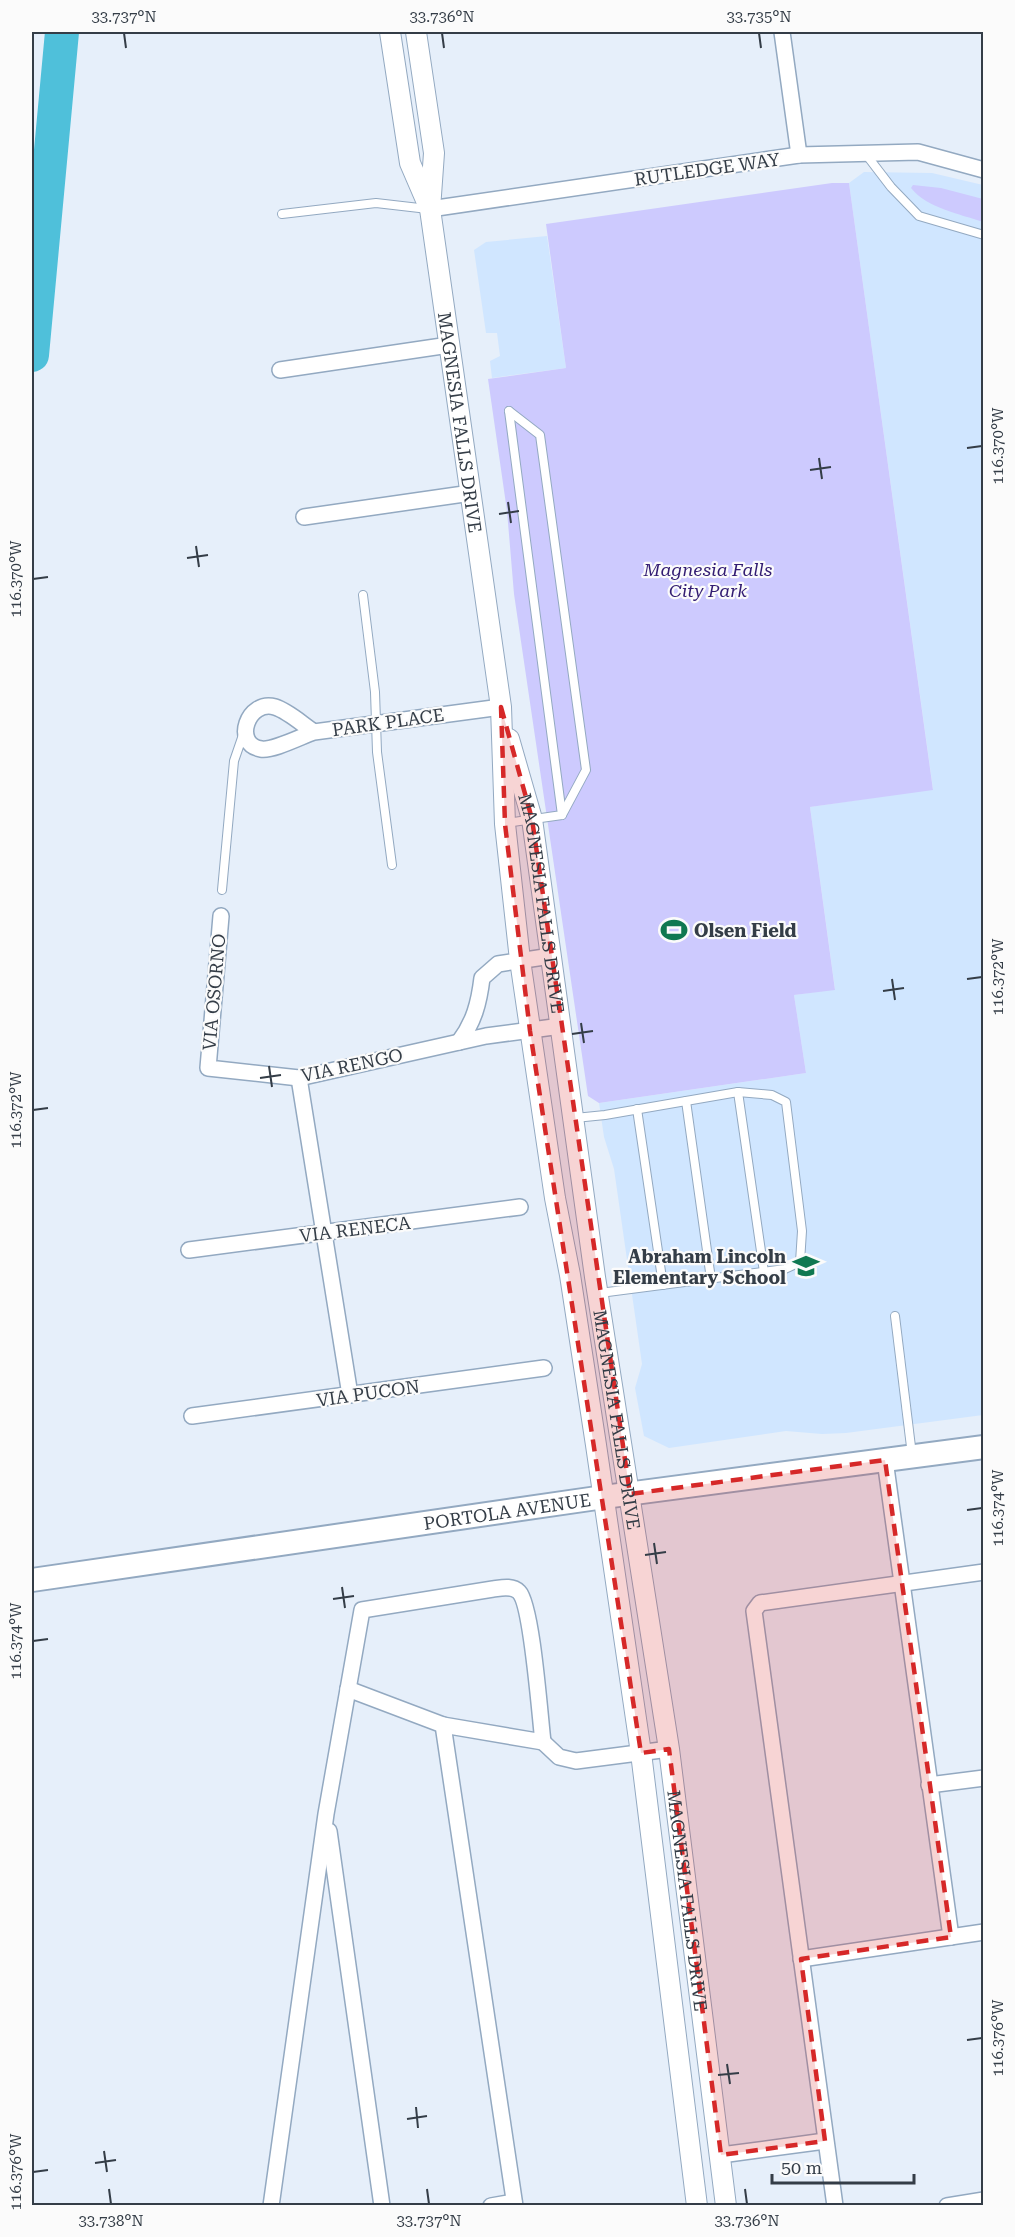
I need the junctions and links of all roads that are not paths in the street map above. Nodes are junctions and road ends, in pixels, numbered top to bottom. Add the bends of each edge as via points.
1 (390, 32) edge
2 (416, 32) edge
3 (782, 32) edge
4 (864, 152) junction
5 (799, 155) junction
6 (984, 170) edge
7 (430, 209) junction
8 (282, 214) dead end
9 (984, 235) edge
10 (449, 345) junction
11 (280, 370) dead end
12 (471, 493) junction
13 (304, 517) dead end
14 (363, 595) dead end
15 (501, 707) junction
16 (247, 724) junction
17 (377, 724) junction
18 (314, 732) junction
19 (562, 815) junction
20 (532, 819) junction
21 (505, 824) junction
22 (393, 865) dead end
23 (222, 890) dead end
24 (221, 916) dead end
25 (551, 956) junction
26 (520, 960) junction
27 (561, 1026) junction
28 (530, 1031) junction
29 (459, 1042) junction
30 (208, 1068) joint
31 (298, 1078) junction
32 (738, 1092) junction
33 (686, 1101) junction
34 (637, 1109) junction
35 (573, 1118) junction
36 (520, 1207) dead end
37 (323, 1233) junction
38 (189, 1250) dead end
39 (764, 1272) junction
40 (711, 1279) junction
41 (663, 1285) junction
42 (598, 1294) junction
43 (895, 1317) dead end
44 (544, 1368) dead end
45 (350, 1395) junction
46 (192, 1416) dead end
47 (984, 1447) edge
48 (912, 1456) junction
49 (885, 1460) junction
50 (630, 1494) junction
51 (604, 1497) junction
52 (984, 1572) edge
53 (32, 1580) edge
54 (901, 1583) junction
55 (348, 1689) junction
56 (443, 1725) junction
57 (543, 1742) junction
58 (669, 1749) junction
59 (641, 1753) junction
60 (984, 1778) edge
61 (929, 1785) junction
62 (326, 1814) junction
63 (984, 1932) edge
64 (951, 1937) junction
65 (801, 1959) junction
66 (825, 2141) junction
67 (721, 2155) junction
68 (984, 2200) edge
69 (515, 2204) edge
70 (271, 2205) edge
71 (382, 2205) edge
72 (491, 2205) edge
73 (697, 2205) edge
74 (726, 2205) edge
75 (835, 2205) edge
76 (947, 2205) edge

1 - 7 street, MAGNESIA FALLS DRIVE via 410,163
2 - 7 street, MAGNESIA FALLS DRIVE via 434,153
3 - 5 street
4 - 5 street, RUTLEDGE WAY
4 - 6 street, RUTLEDGE WAY via 918,152
4 - 9 lane via 891,188 920,216
5 - 7 street, RUTLEDGE WAY
7 - 8 lane via 376,202
7 - 10 street, MAGNESIA FALLS DRIVE
10 - 11 street
10 - 12 street, MAGNESIA FALLS DRIVE
12 - 13 street
12 - 15 street, MAGNESIA FALLS DRIVE
14 - 17 lane
15 - 17 street, PARK PLACE
15 - 20 street, MAGNESIA FALLS DRIVE
15 - 21 street, MAGNESIA FALLS DRIVE
16 - 18 street, PARK PLACE via 255,711 275,707
16 - 18 street via 250,743 261,749
16 - 23 lane via 234,761
17 - 18 street, PARK PLACE
17 - 22 lane via 376,752
19 - 19 lane via 586,770 585,758 540,435 509,411
19 - 20 lane
20 - 21 lane
20 - 25 street, MAGNESIA FALLS DRIVE
21 - 26 street, MAGNESIA FALLS DRIVE
24 - 30 street, VIA OSORNO
25 - 26 street
25 - 27 street, MAGNESIA FALLS DRIVE
26 - 28 street, MAGNESIA FALLS DRIVE
26 - 29 street via 498,964 482,978 473,1018
27 - 28 street, VIA RENGO
27 - 35 street, MAGNESIA FALLS DRIVE
28 - 29 street, VIA RENGO
28 - 51 street, MAGNESIA FALLS DRIVE
29 - 31 street, VIA RENGO
30 - 31 street, VIA RENGO
31 - 37 street
32 - 33 lane
32 - 39 lane
32 - 39 lane via 772,1095 786,1102 802,1231 800,1262
33 - 34 lane
33 - 40 lane
34 - 35 lane
34 - 41 lane
35 - 42 street, MAGNESIA FALLS DRIVE
36 - 37 street, VIA RENECA
37 - 38 street, VIA RENECA
37 - 45 street
39 - 40 lane
40 - 41 lane
41 - 42 lane
42 - 50 street, MAGNESIA FALLS DRIVE
43 - 48 lane
44 - 45 street, VIA PUCON
45 - 46 street, VIA PUCON
47 - 48 main road, PORTOLA AVENUE
48 - 49 main road, PORTOLA AVENUE
49 - 50 main road, PORTOLA AVENUE
49 - 54 street
50 - 51 main road, PORTOLA AVENUE
50 - 58 street, MAGNESIA FALLS DRIVE
51 - 53 main road, PORTOLA AVENUE
51 - 59 street, MAGNESIA FALLS DRIVE
52 - 54 street
54 - 61 street
54 - 65 street via 760,1603 754,1611
55 - 56 street
55 - 57 street via 362,1610 510,1587 519,1592 525,1603
55 - 62 street
56 - 57 street
56 - 69 street
57 - 59 street via 560,1757 576,1761
58 - 59 street
58 - 67 street, MAGNESIA FALLS DRIVE
59 - 73 street, MAGNESIA FALLS DRIVE
60 - 61 street
61 - 64 street
62 - 70 street
62 - 71 street
63 - 64 street
64 - 65 street
65 - 66 street
66 - 67 street
66 - 75 street
67 - 74 street, MAGNESIA FALLS DRIVE
68 - 76 street
69 - 72 street

